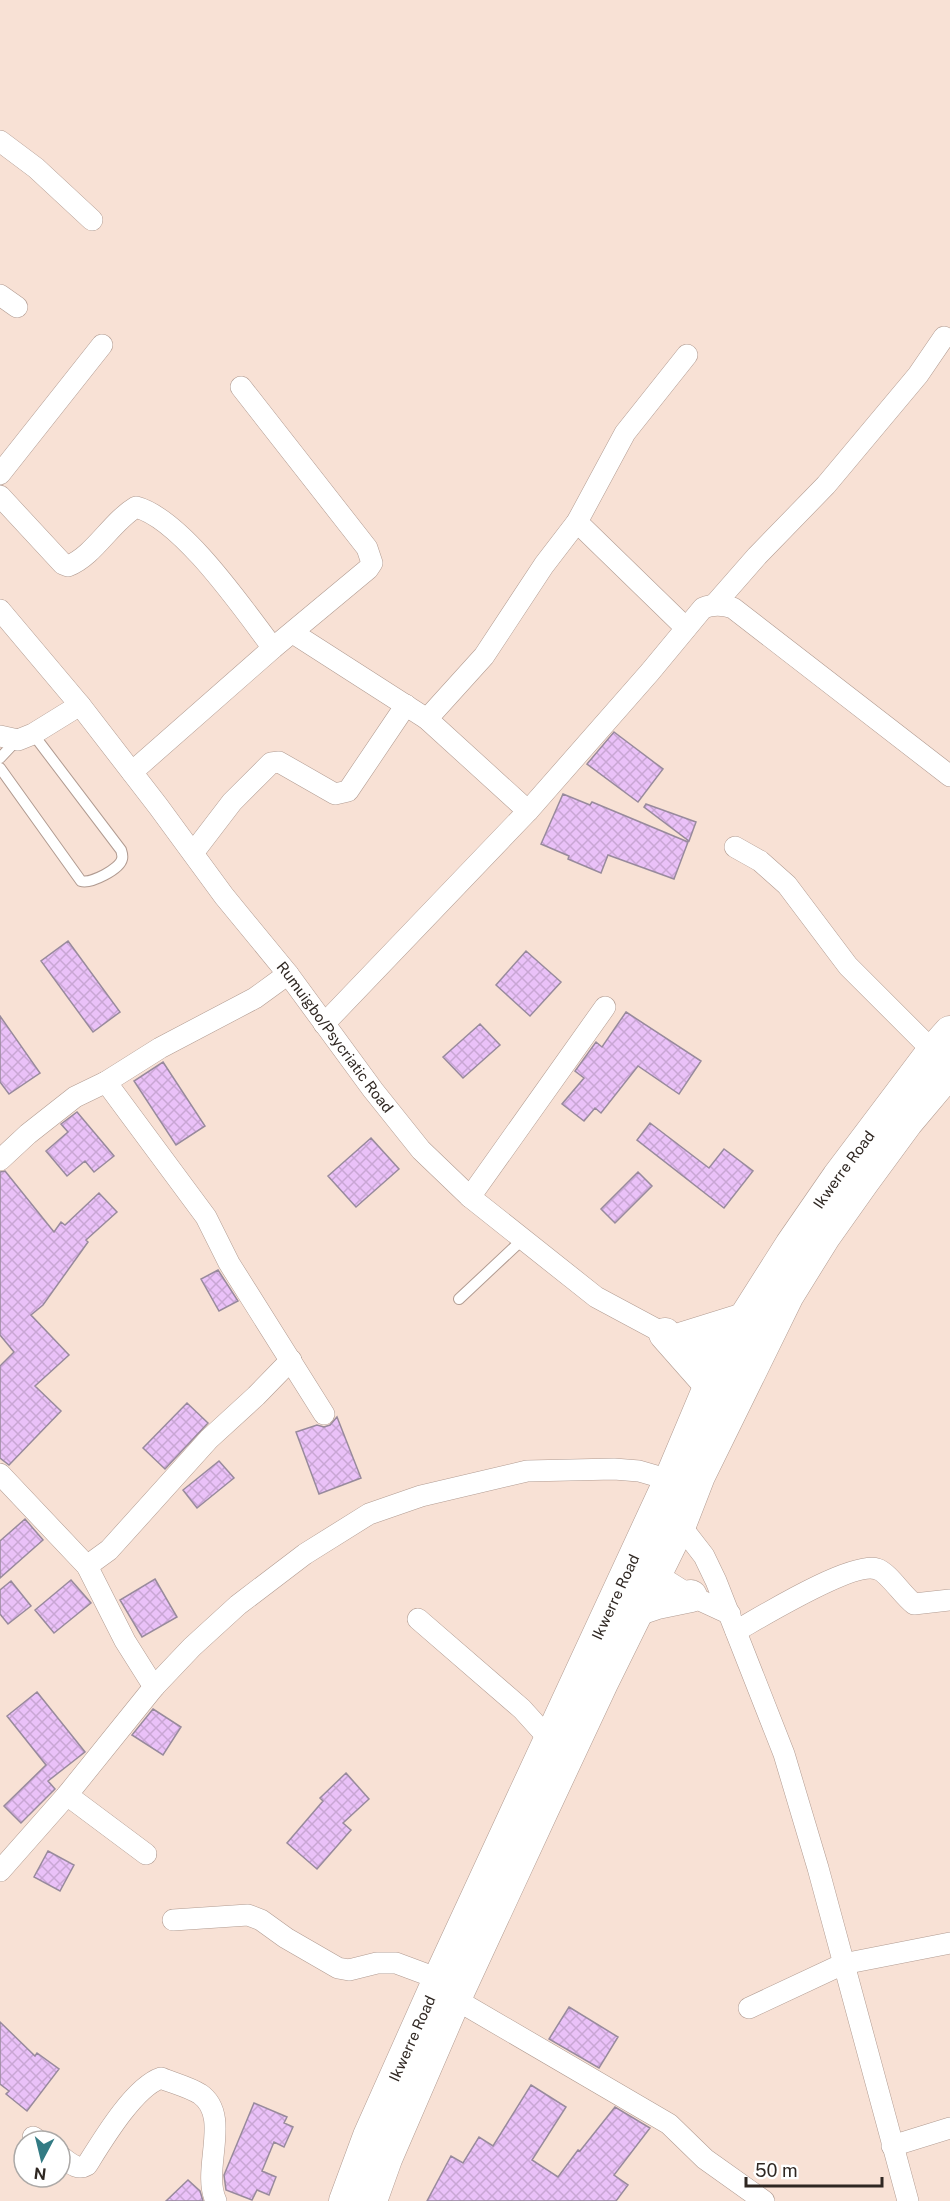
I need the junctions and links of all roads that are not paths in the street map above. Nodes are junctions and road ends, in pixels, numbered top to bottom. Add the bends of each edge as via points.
1 (0, 141) edge
2 (92, 220) dead end
3 (944, 337) dead end
4 (102, 345) dead end
5 (687, 355) dead end
6 (241, 387) dead end
7 (0, 474) edge
8 (0, 496) edge
9 (577, 522) junction
10 (715, 604) junction
11 (0, 610) edge
12 (686, 628) junction
13 (293, 633) junction
14 (273, 648) junction
15 (80, 705) junction
16 (406, 705) junction
17 (427, 719) junction
18 (17, 737) edge
19 (0, 758) edge
20 (0, 768) edge
21 (132, 772) junction
22 (950, 776) edge
23 (528, 811) junction
24 (735, 847) dead end
25 (193, 853) junction
26 (288, 974) junction
27 (605, 1007) dead end
28 (324, 1024) junction
29 (944, 1052) edge
30 (106, 1082) junction
31 (0, 1160) edge
32 (470, 1197) junction
33 (523, 1239) junction
34 (459, 1299) dead end
35 (744, 1319) junction
36 (674, 1336) junction
37 (291, 1360) junction
38 (738, 1363) junction
39 (710, 1385) junction
40 (324, 1414) dead end
41 (0, 1474) edge
42 (670, 1480) junction
43 (680, 1525) junction
44 (87, 1566) junction
45 (656, 1574) junction
46 (691, 1596) junction
47 (950, 1600) edge
48 (639, 1609) junction
49 (418, 1619) dead end
50 (733, 1622) junction
51 (154, 1687) junction
52 (550, 1740) junction
53 (67, 1795) junction
54 (146, 1854) dead end
55 (0, 1871) edge
56 (173, 1920) dead end
57 (950, 1943) edge
58 (843, 1964) junction
59 (447, 1989) junction
60 (749, 2008) dead end
61 (950, 2128) edge
62 (892, 2146) junction
63 (72, 2164) edge
64 (216, 2201) edge
65 (345, 2201) edge
66 (371, 2201) edge
67 (764, 2201) edge
68 (908, 2201) edge

1 - 2 street
3 - 10 street via 826,485
4 - 7 street
5 - 9 street via 626,433
6 - 13 street via 371,556 368,569
8 - 14 street via 68,566 81,560 136,507 156,515 204,559
9 - 12 street
9 - 17 street via 484,656
10 - 12 street via 703,608
10 - 22 street via 733,608
11 - 15 street, Rumuigbo/Psycriatic Road
12 - 23 street
13 - 14 street
13 - 16 street
14 - 21 street
15 - 18 street
15 - 21 street, Rumuigbo/Psycriatic Road
16 - 17 street
16 - 25 street via 348,791 335,794 279,762 271,763 232,802
17 - 23 street
18 - 19 lane
18 - 20 lane via 121,850 121,863 94,881 81,881
21 - 25 street, Rumuigbo/Psycriatic Road
23 - 28 street
24 - 29 street via 760,861 787,885 841,958
25 - 26 street, Rumuigbo/Psycriatic Road
26 - 28 street, Rumuigbo/Psycriatic Road
26 - 30 street via 255,998 160,1048
27 - 32 street
28 - 32 street, Rumuigbo/Psycriatic Road via 421,1150
29 - 35 main road, Ikwerre Road via 838,1177
29 - 38 main road, Ikwerre Road via 907,1122
30 - 31 street via 75,1097
30 - 37 street via 206,1217 229,1263
32 - 33 street, Rumuigbo/Psycriatic Road
33 - 34 lane
33 - 36 street, Rumuigbo/Psycriatic Road via 597,1297
35 - 36 main road
35 - 38 main road, Ikwerre Road
36 - 38 street, Rumuigbo/Psycriatic Road
36 - 39 main road
37 - 40 street
37 - 44 street via 209,1438 109,1550
38 - 39 main road, Ikwerre Road
38 - 43 main road, Ikwerre Road
39 - 42 main road, Ikwerre Road
41 - 44 street
42 - 51 street via 614,1469 527,1471 421,1496 369,1514 305,1554 237,1605
42 - 52 main road, Ikwerre Road
43 - 45 main road, Ikwerre Road
43 - 50 street via 704,1556
44 - 51 street via 125,1641
45 - 46 street
45 - 48 main road, Ikwerre Road
46 - 48 main road
46 - 50 street
47 - 50 street via 914,1604 877,1569 866,1569
48 - 59 main road, Ikwerre Road
49 - 52 street via 522,1709
50 - 58 street via 783,1754
51 - 53 street
52 - 59 main road, Ikwerre Road
53 - 54 street
53 - 55 street
56 - 59 street via 248,1915 338,1968 350,1970 396,1963
57 - 58 street
58 - 60 street
58 - 62 street
59 - 65 main road, Ikwerre Road via 369,2136
59 - 66 main road, Ikwerre Road
59 - 67 street via 669,2124 705,2159
61 - 62 street
62 - 68 street
63 - 64 street via 78,2168 87,2165 110,2128 143,2088 161,2078 200,2094 212,2105 215,2124 211,2181

